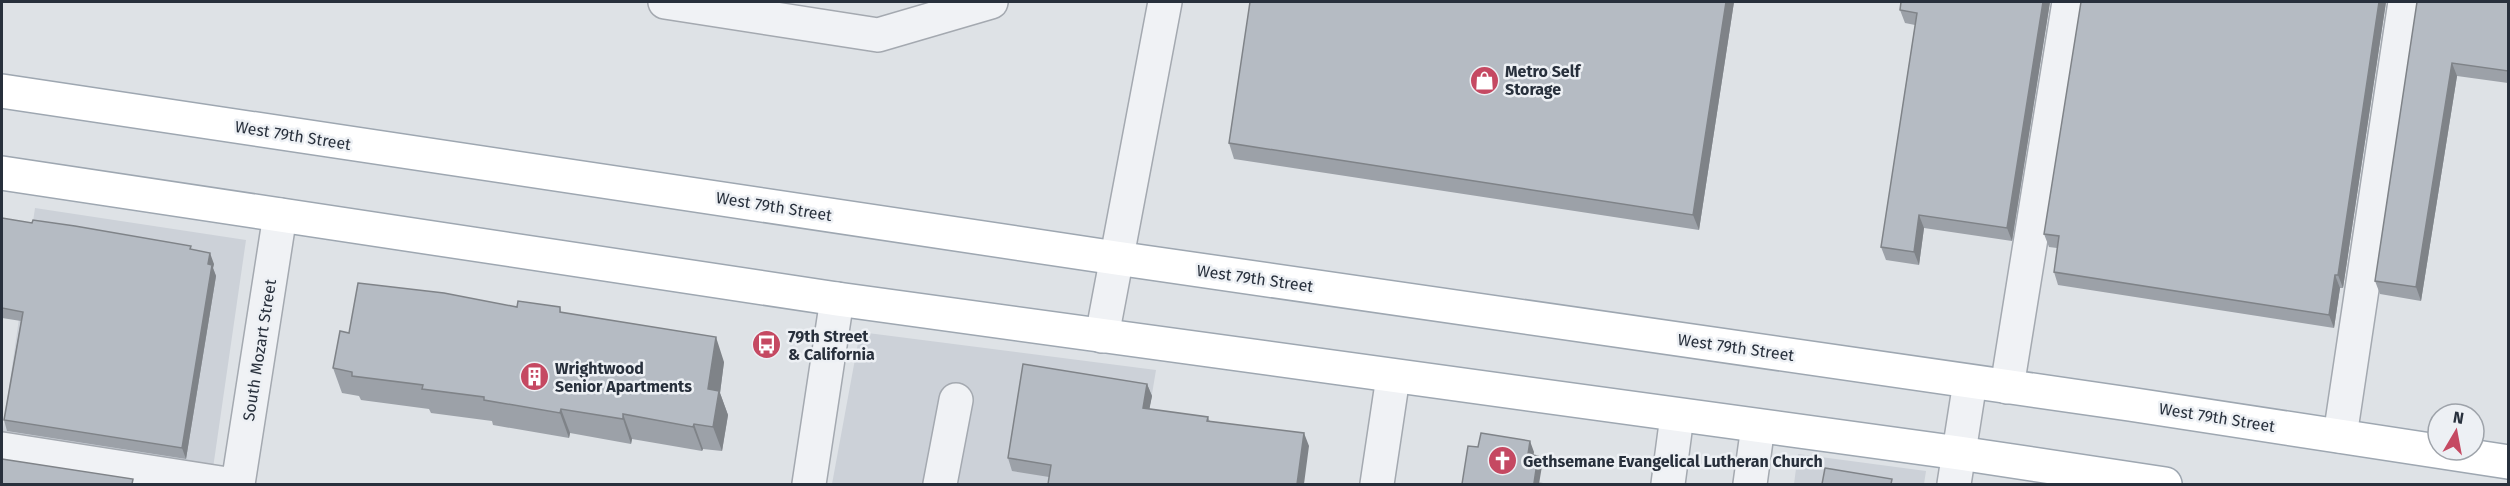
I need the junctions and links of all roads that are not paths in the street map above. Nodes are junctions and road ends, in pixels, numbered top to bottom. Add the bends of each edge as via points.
1 (665, 2) edge
2 (991, 2) edge
3 (1165, 2) edge
4 (2069, 2) edge
5 (2405, 2) edge
6 (2, 91) edge
7 (2, 173) edge
8 (280, 215) junction
9 (1116, 258) junction
10 (837, 299) junction
11 (1102, 336) junction
12 (1393, 377) junction
13 (1970, 382) junction
14 (2007, 387) junction
15 (956, 400) dead end
16 (1677, 416) junction
17 (1758, 426) junction
18 (2340, 436) junction
19 (2, 449) edge
20 (2508, 462) edge
21 (1957, 469) edge
22 (227, 484) edge
23 (238, 484) edge
24 (809, 484) edge
25 (940, 484) edge
26 (1377, 484) edge
27 (1668, 484) edge
28 (1750, 484) edge
29 (2165, 484) edge

1 - 2 street via 878,35
3 - 9 street
4 - 14 street
5 - 18 street
6 - 9 main road, West 79th Street
7 - 8 main road
8 - 10 main road
8 - 23 street, South Mozart Street
9 - 11 street
9 - 13 main road, West 79th Street
10 - 11 main road
10 - 24 street
11 - 12 main road
12 - 16 main road
12 - 26 street
13 - 14 main road, West 79th Street
13 - 21 street
14 - 18 main road, West 79th Street
15 - 25 street
16 - 17 main road
16 - 27 street
17 - 21 main road
17 - 28 street
18 - 20 main road, West 79th Street
19 - 22 street
21 - 29 main road

